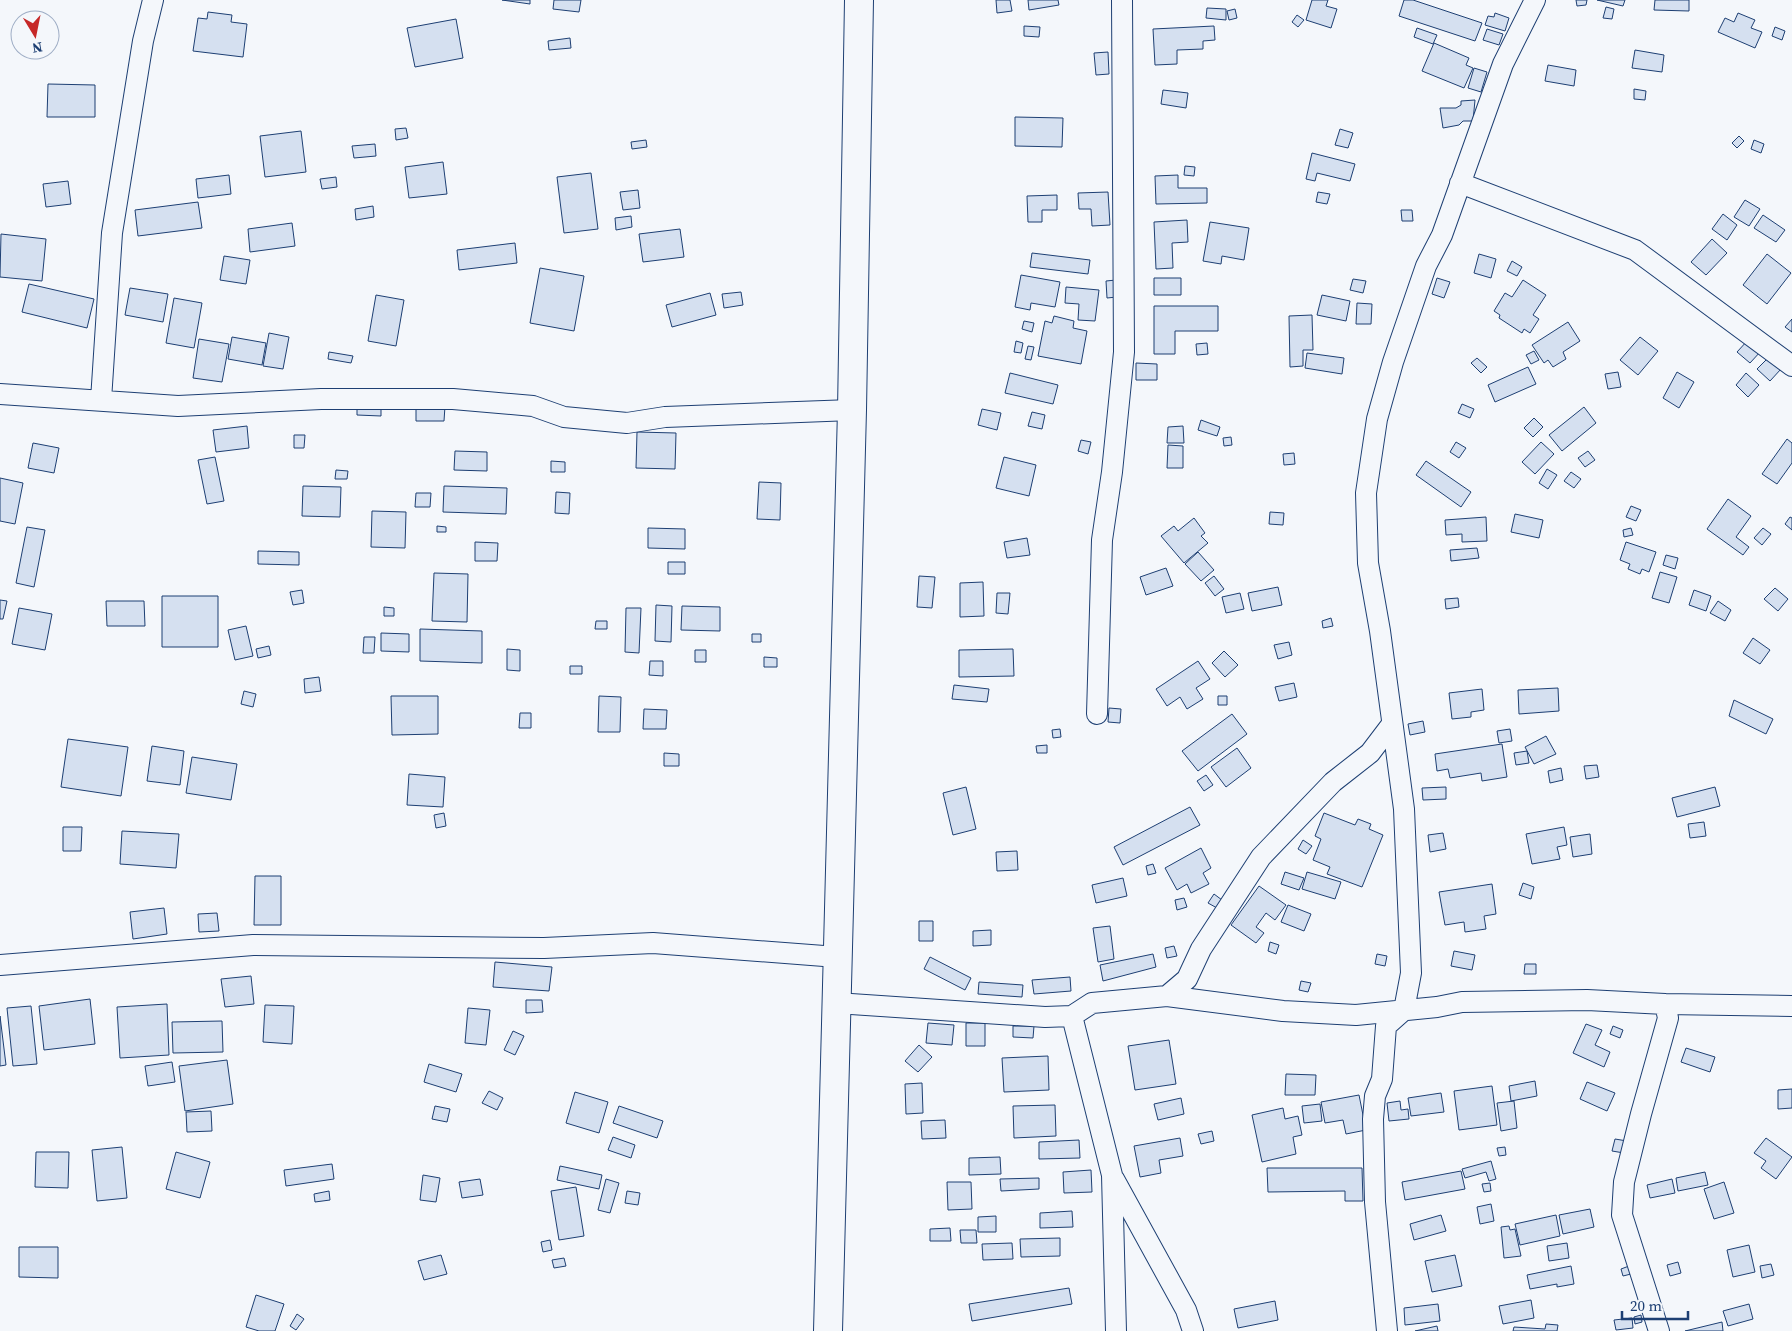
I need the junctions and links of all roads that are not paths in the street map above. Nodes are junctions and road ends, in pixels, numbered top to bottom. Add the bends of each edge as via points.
1 (153, 0) edge
2 (859, 0) edge
3 (1122, 0) edge
4 (1535, 0) edge
5 (1460, 183) junction
6 (1792, 366) edge
7 (0, 394) edge
8 (101, 400) junction
9 (852, 410) junction
10 (1097, 714) dead end
11 (1392, 724) junction
12 (837, 957) junction
13 (0, 965) edge
14 (1168, 996) junction
15 (836, 1003) junction
16 (1665, 1004) junction
17 (1792, 1006) edge
18 (1404, 1010) junction
19 (1072, 1016) junction
20 (1112, 1175) junction
21 (828, 1331) edge
22 (1116, 1331) edge
23 (1193, 1331) edge
24 (1387, 1331) edge
25 (1659, 1331) edge

1 - 8 street via 143,41 112,232
2 - 9 highway
3 - 10 street via 1124,352 1102,540
4 - 5 street via 1503,64
5 - 6 street via 1635,250
5 - 11 street via 1442,235 1426,266 1393,362 1377,419 1366,493 1368,564
7 - 8 street
8 - 9 street via 178,406 321,399 453,399 533,406 564,417 626,423 665,417
9 - 12 highway
11 - 14 street via 1370,753 1333,782 1261,857 1201,949 1187,979
11 - 18 street via 1404,809 1409,896 1411,973
12 - 13 street via 653,943 552,948 253,944
12 - 15 highway
14 - 18 street via 1283,1011 1356,1015
14 - 19 street via 1092,1003
15 - 19 street via 1001,1016
15 - 21 highway
16 - 17 street
16 - 18 street via 1587,1000 1472,1002
16 - 25 street via 1668,1018 1624,1182 1622,1215
18 - 24 street via 1386,1026 1382,1079 1375,1096 1373,1119 1375,1202
19 - 20 street
20 - 22 street
20 - 23 street via 1186,1310

